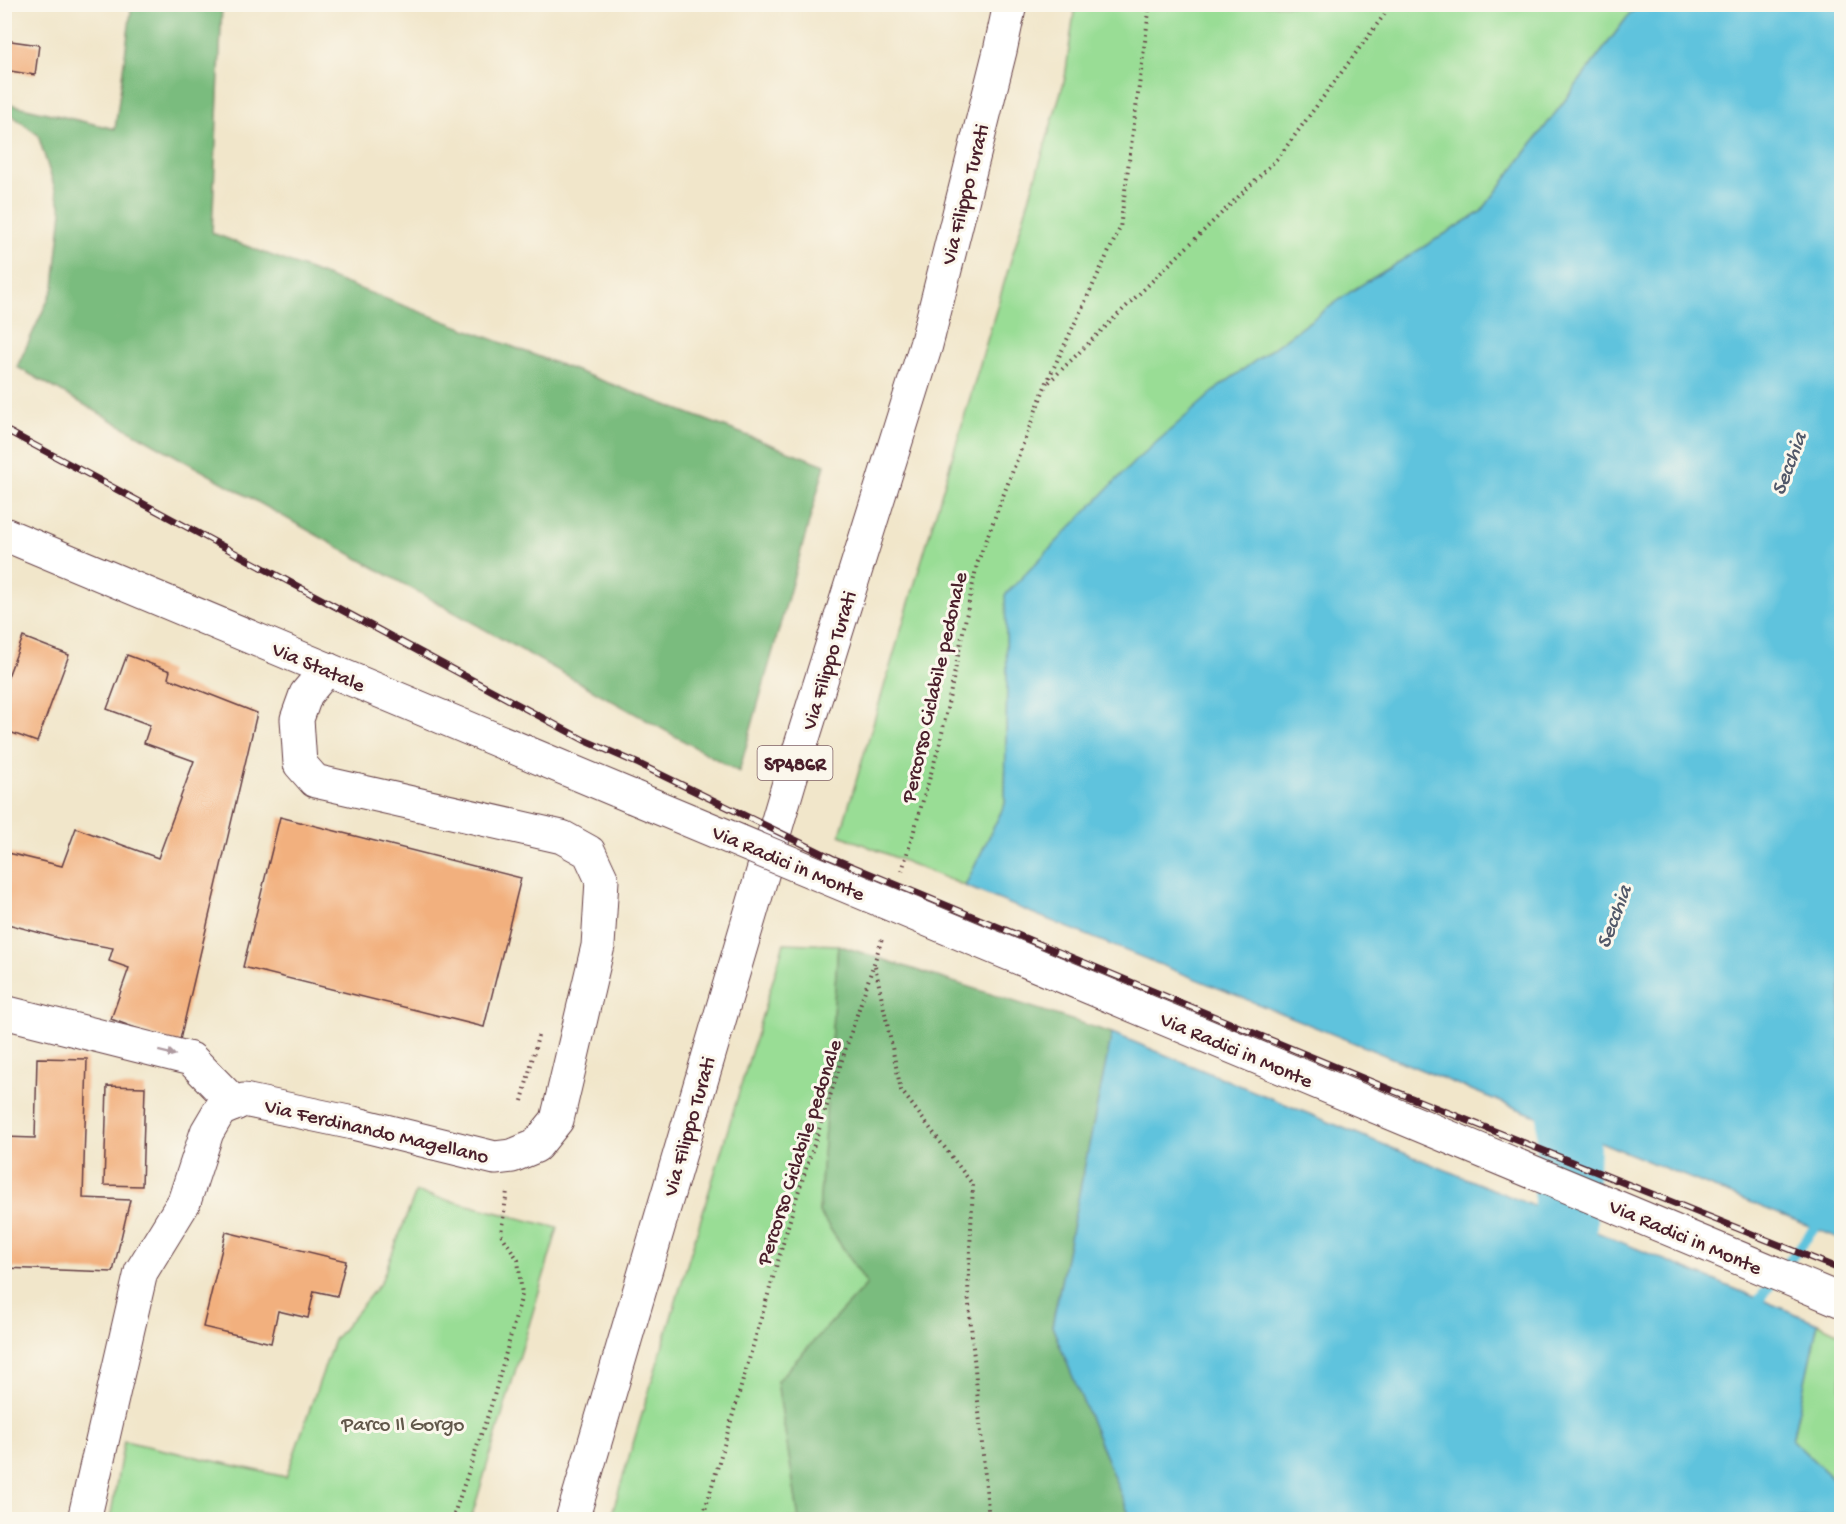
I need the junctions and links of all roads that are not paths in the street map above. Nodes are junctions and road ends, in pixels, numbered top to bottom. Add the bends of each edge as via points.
1 (1010, 4) edge
2 (4, 534) edge
3 (327, 669) junction
4 (633, 797) joint
5 (4, 1012) edge
6 (235, 1104) junction
7 (1842, 1301) edge
8 (84, 1520) edge
9 (572, 1520) edge

1 - 9 street, Via Filippo Turati / SP486R via 926,345 786,794
2 - 3 street, Via Statale
3 - 4 street, Via Statale
3 - 6 street, Via Ferdinando Magellano via 306,694 297,719 300,765 315,781 562,837 589,852 602,880 598,946 557,1120 536,1146 495,1158 243,1100
4 - 7 street, Via Radici in Monte, bridge
5 -> 6 street via 190,1059
6 - 8 street, Via Ferdinando Magellano via 220,1110 207,1132 184,1202 141,1272

